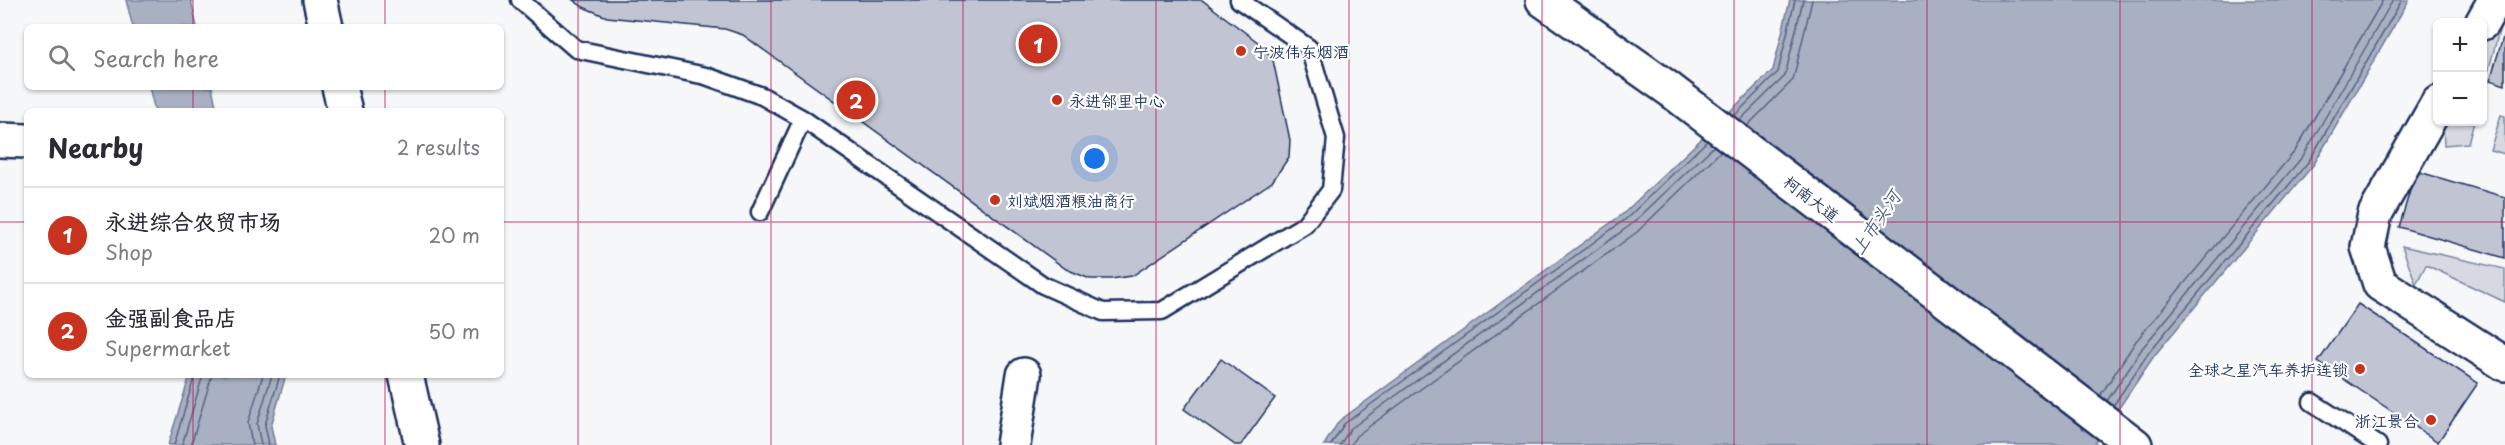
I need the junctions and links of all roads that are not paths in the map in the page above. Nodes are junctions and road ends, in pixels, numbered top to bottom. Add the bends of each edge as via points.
1 (320, 0) edge
2 (520, 0) edge
3 (1239, 0) edge
4 (1544, 0) edge
5 (2495, 0) edge
6 (2485, 18) edge
7 (325, 24) edge
8 (340, 90) edge
9 (344, 108) edge
10 (2433, 112) edge
11 (803, 119) junction
12 (0, 140) edge
13 (24, 141) edge
14 (760, 212) dead end
15 (2505, 364) edge
16 (1024, 375) dead end
17 (407, 378) edge
18 (2312, 402) dead end
19 (422, 445) edge
20 (1013, 445) edge
21 (2135, 445) edge
22 (2378, 445) edge

1 - 7 main road
2 - 11 lane via 576,49 706,76 762,96
3 - 11 lane via 1309,48 1336,138 1331,190 1304,225 1162,311 1103,312 1043,285
4 - 21 main road, 柯南大道 via 1669,88
5 - 6 main road
8 - 9 main road
10 - 15 main road via 2375,214 2368,247 2380,284
11 - 14 lane
12 - 13 main road
16 - 20 main road
17 - 19 main road
18 - 22 lane

